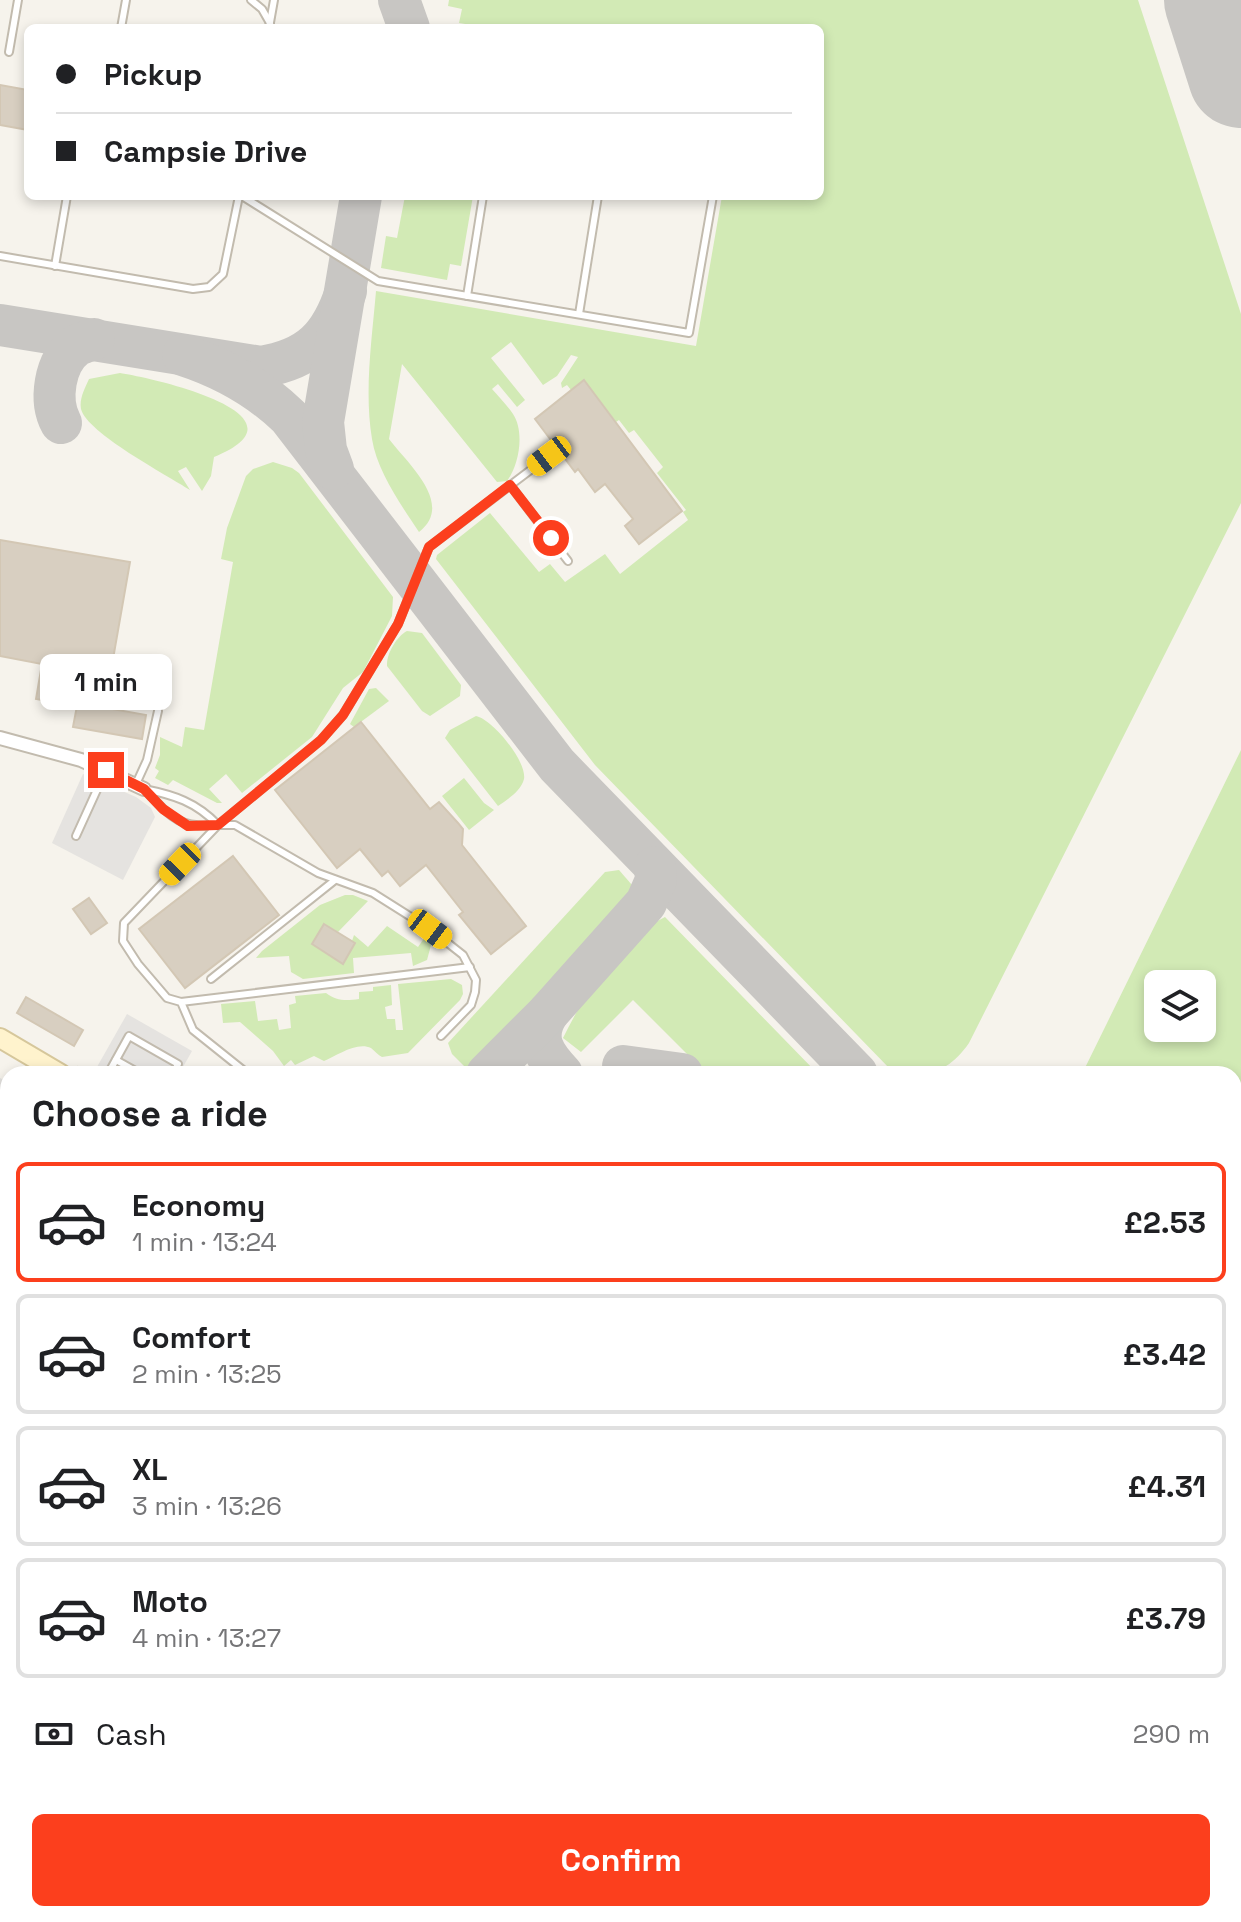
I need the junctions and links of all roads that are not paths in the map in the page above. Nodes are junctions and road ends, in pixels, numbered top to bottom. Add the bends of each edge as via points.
1 (18, 0) edge
2 (126, 0) edge
3 (251, 0) edge
4 (274, 0) edge
5 (122, 24) edge
6 (269, 24) edge
7 (269, 24) edge
8 (9, 52) dead end
9 (66, 200) edge
10 (239, 200) edge
11 (246, 200) edge
12 (482, 200) edge
13 (597, 200) edge
14 (712, 200) edge
15 (0, 256) edge
16 (55, 266) junction
17 (467, 296) junction
18 (579, 314) junction
19 (549, 456) dead end
20 (510, 485) junction
21 (568, 561) dead end
22 (158, 711) dead end
23 (0, 738) edge
24 (106, 770) junction
25 (140, 787) junction
26 (218, 825) junction
27 (76, 836) dead end
28 (335, 880) junction
29 (470, 967) junction
30 (211, 979) dead end
31 (181, 1002) junction
32 (441, 1036) dead end
33 (0, 1038) edge
34 (116, 1060) junction
35 (47, 1066) edge
36 (113, 1066) edge
37 (127, 1066) edge
38 (177, 1066) edge
39 (238, 1066) edge

1 - 8 lane
2 - 5 lane
3 - 6 lane
4 - 7 lane
9 - 16 lane
10 - 16 lane via 223,274 209,287 193,289
11 - 17 lane via 378,281
12 - 17 lane
13 - 18 lane
14 - 18 lane via 689,333
15 - 16 lane
17 - 18 lane
19 - 20 lane
20 - 21 lane
20 - 26 lane via 429,547 398,624 343,715 321,740
22 - 25 lane
23 - 24 street
24 - 25 street
24 - 27 lane
25 - 26 lane via 197,805
25 - 26 lane via 188,826
26 - 28 lane via 235,825
26 - 31 lane via 124,923 123,941 138,964 167,998
28 - 29 lane via 373,893 430,929
28 - 30 lane
29 - 31 lane
29 - 32 lane via 476,980 471,1005
31 - 39 lane via 193,1030
33 - 35 street
34 - 36 lane
34 - 37 lane
34 - 38 lane via 129,1036

